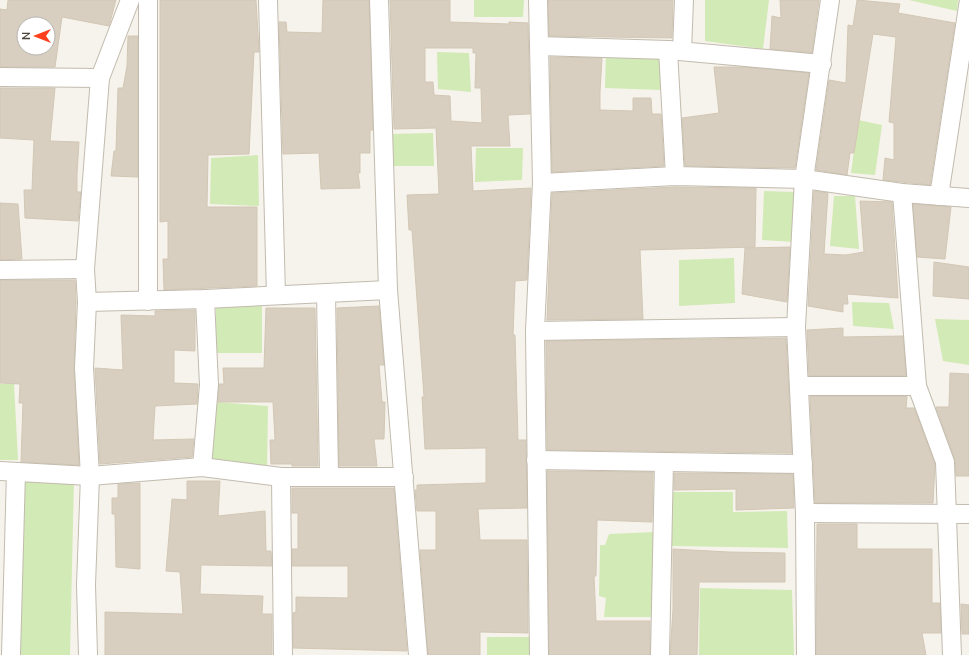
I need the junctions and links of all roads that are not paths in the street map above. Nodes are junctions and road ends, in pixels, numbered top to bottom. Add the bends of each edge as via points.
1 (130, 0) edge
2 (148, 0) edge
3 (268, 0) edge
4 (379, 0) edge
5 (538, 0) edge
6 (684, 0) edge
7 (830, 0) edge
8 (969, 0) edge
9 (966, 38) edge
10 (539, 46) junction
11 (675, 50) junction
12 (822, 64) junction
13 (0, 78) edge
14 (100, 78) junction
15 (676, 176) junction
16 (804, 179) junction
17 (542, 183) junction
18 (902, 193) junction
19 (939, 196) junction
20 (969, 198) edge
21 (85, 269) junction
22 (0, 270) edge
23 (388, 290) junction
24 (326, 293) junction
25 (276, 295) junction
26 (205, 299) junction
27 (148, 301) junction
28 (87, 302) junction
29 (796, 327) junction
30 (535, 331) junction
31 (799, 386) junction
32 (917, 386) junction
33 (536, 460) junction
34 (664, 462) junction
35 (803, 464) junction
36 (202, 467) junction
37 (8, 472) edge
38 (90, 476) junction
39 (281, 478) junction
40 (329, 478) junction
41 (404, 478) junction
42 (805, 513) junction
43 (947, 514) junction
44 (969, 514) edge
45 (11, 655) edge
46 (88, 655) edge
47 (283, 655) edge
48 (418, 655) edge
49 (539, 655) edge
50 (660, 655) edge
51 (806, 655) edge
52 (952, 655) edge

1 - 14 street
2 - 27 street
3 - 25 street
4 - 23 street
5 - 10 street
6 - 11 street
7 - 12 street
8 - 9 street
9 - 19 street
10 - 11 street
10 - 17 street
11 - 12 street
11 - 15 street
12 - 16 street
13 - 14 street
14 - 21 street
15 - 16 street
15 - 17 street
16 - 18 street
16 - 29 street
17 - 30 street
18 - 19 street
18 - 32 street
19 - 20 street
21 - 22 street
21 - 28 street
23 - 24 street
23 - 41 street
24 - 25 street
24 - 40 street
25 - 26 street
26 - 27 street
26 - 36 street via 209,385
27 - 28 street
28 - 38 street via 84,368
29 - 30 street
29 - 31 street
30 - 33 street
31 - 32 street
31 - 35 street
32 - 43 street via 945,462
33 - 34 street
33 - 49 street
34 - 35 street
34 - 50 street
35 - 42 street
36 - 38 street
36 - 39 street
37 - 38 street
37 - 45 street
38 - 46 street via 86,585
39 - 40 street
39 - 47 street
40 - 41 street
41 - 48 street
42 - 43 street
42 - 51 street
43 - 44 street
43 - 52 street

